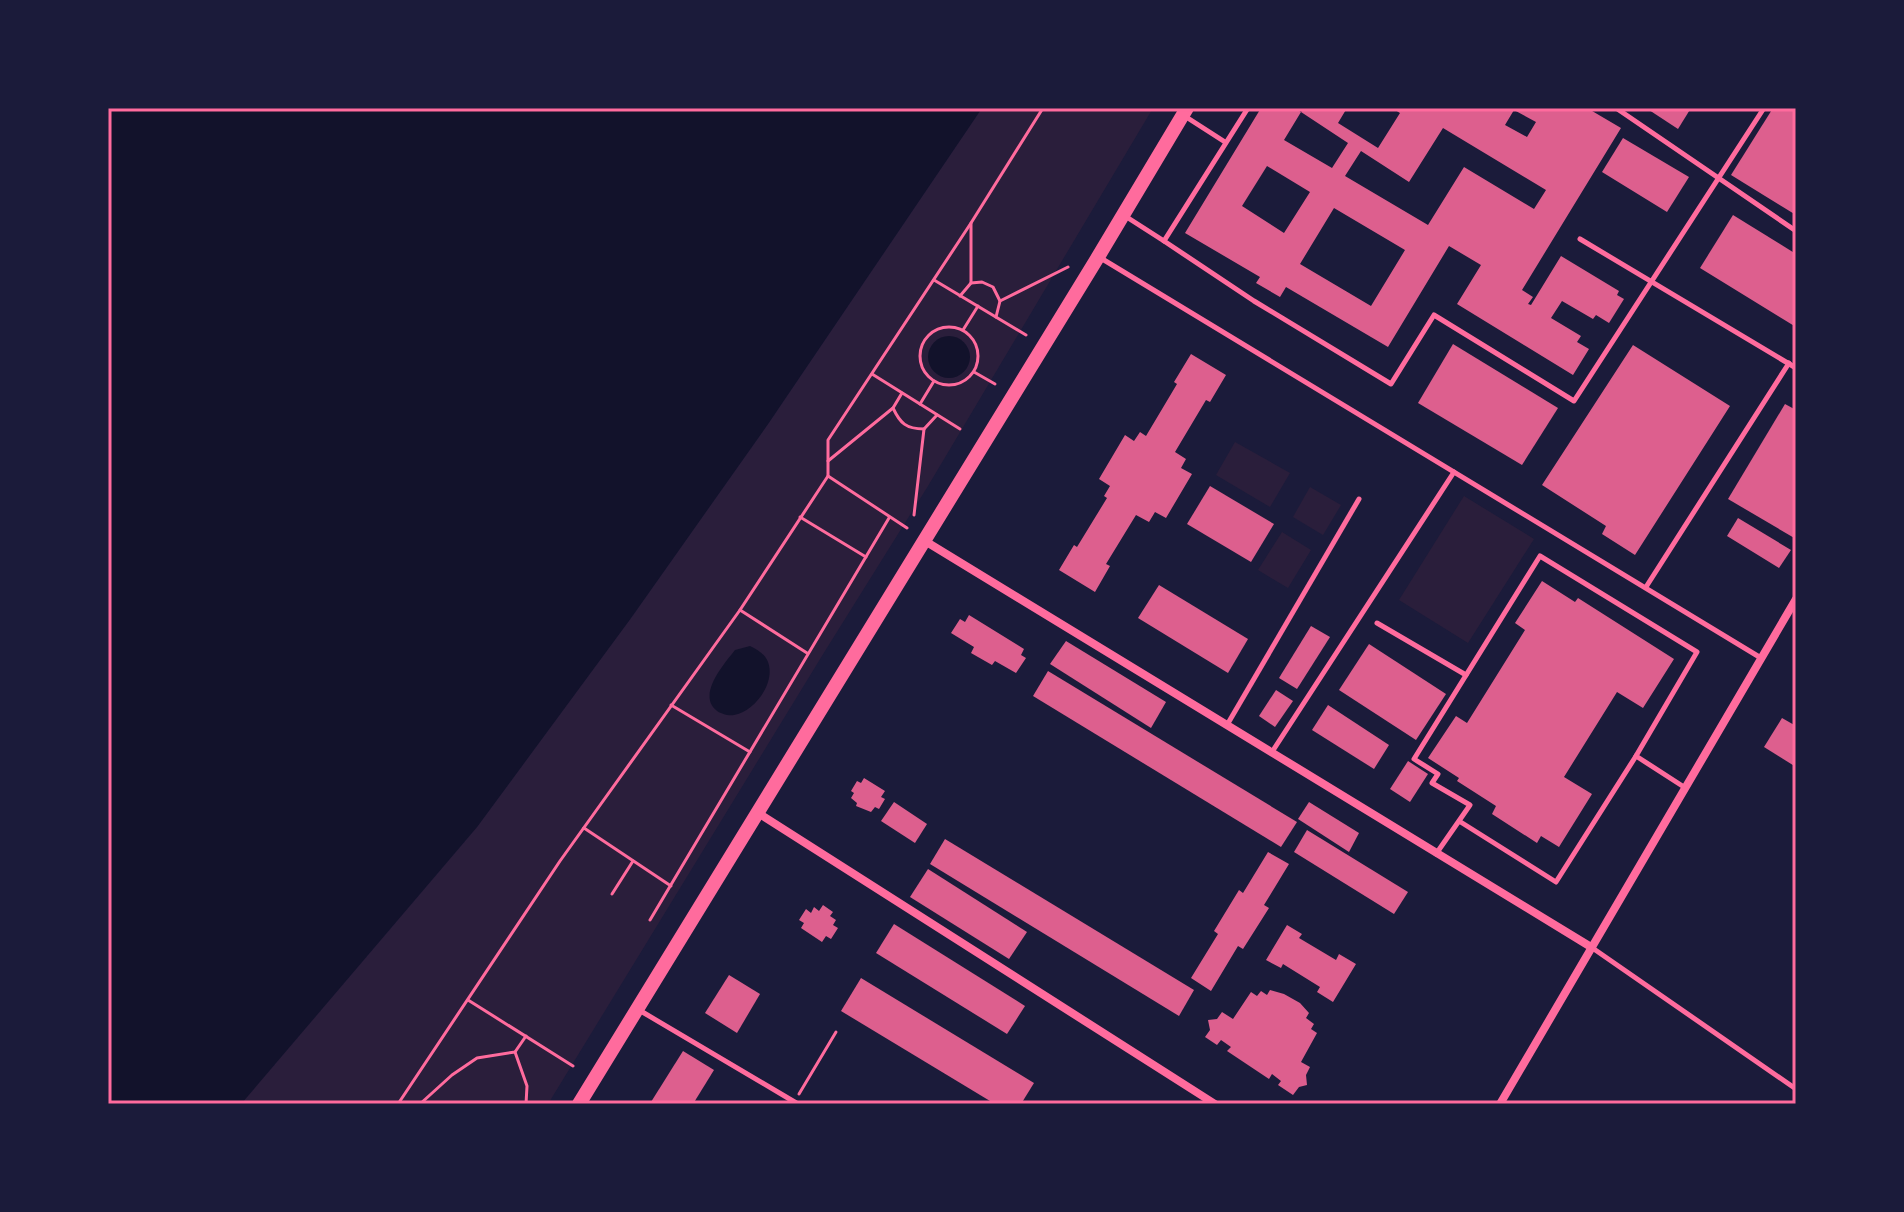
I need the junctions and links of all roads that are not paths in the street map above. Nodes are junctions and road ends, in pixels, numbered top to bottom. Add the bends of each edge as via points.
1 (1248, 108) edge
2 (1616, 108) edge
3 (1764, 108) edge
4 (1184, 111) edge
5 (1225, 142) junction
6 (1717, 178) junction
7 (1123, 215) junction
8 (1796, 231) edge
9 (1580, 239) dead end
10 (1164, 241) junction
11 (1098, 257) junction
12 (1652, 280) junction
13 (1789, 363) junction
14 (1796, 368) edge
15 (1454, 472) junction
16 (1359, 499) dead end
17 (925, 541) junction
18 (1646, 587) junction
19 (1796, 599) edge
20 (1377, 623) dead end
21 (1762, 658) junction
22 (1466, 675) junction
23 (1227, 725) junction
24 (1272, 752) junction
25 (1636, 756) junction
26 (1684, 787) junction
27 (758, 813) junction
28 (1459, 821) junction
29 (1436, 854) junction
30 (1591, 947) junction
31 (639, 1009) junction
32 (1796, 1089) edge
33 (796, 1103) edge
34 (579, 1104) edge
35 (1215, 1104) edge
36 (1500, 1104) edge

1 - 5 lane
2 - 6 lane
3 - 6 lane
4 - 5 lane
4 - 7 main road
5 - 10 lane
6 - 8 lane
6 - 12 lane
7 - 10 lane
7 - 11 main road
9 - 12 lane
10 - 12 lane via 1391,384 1434,315 1574,401
11 - 15 lane
11 - 17 main road
12 - 13 lane
13 - 14 lane
13 - 18 lane
15 - 18 lane
15 - 24 lane
16 - 23 lane
17 - 23 street
17 - 27 main road
18 - 21 lane
19 - 21 street
20 - 22 lane
21 - 26 street
22 - 25 lane via 1540,556 1697,652
22 - 28 lane via 1414,759 1438,774 1432,783 1470,805
23 - 24 street
24 - 29 street
25 - 26 lane
25 - 28 lane via 1556,882
26 - 30 street
27 - 31 main road
27 - 35 street
28 - 29 lane
29 - 30 street
30 - 32 lane
30 - 36 street
31 - 33 lane
31 - 34 main road

